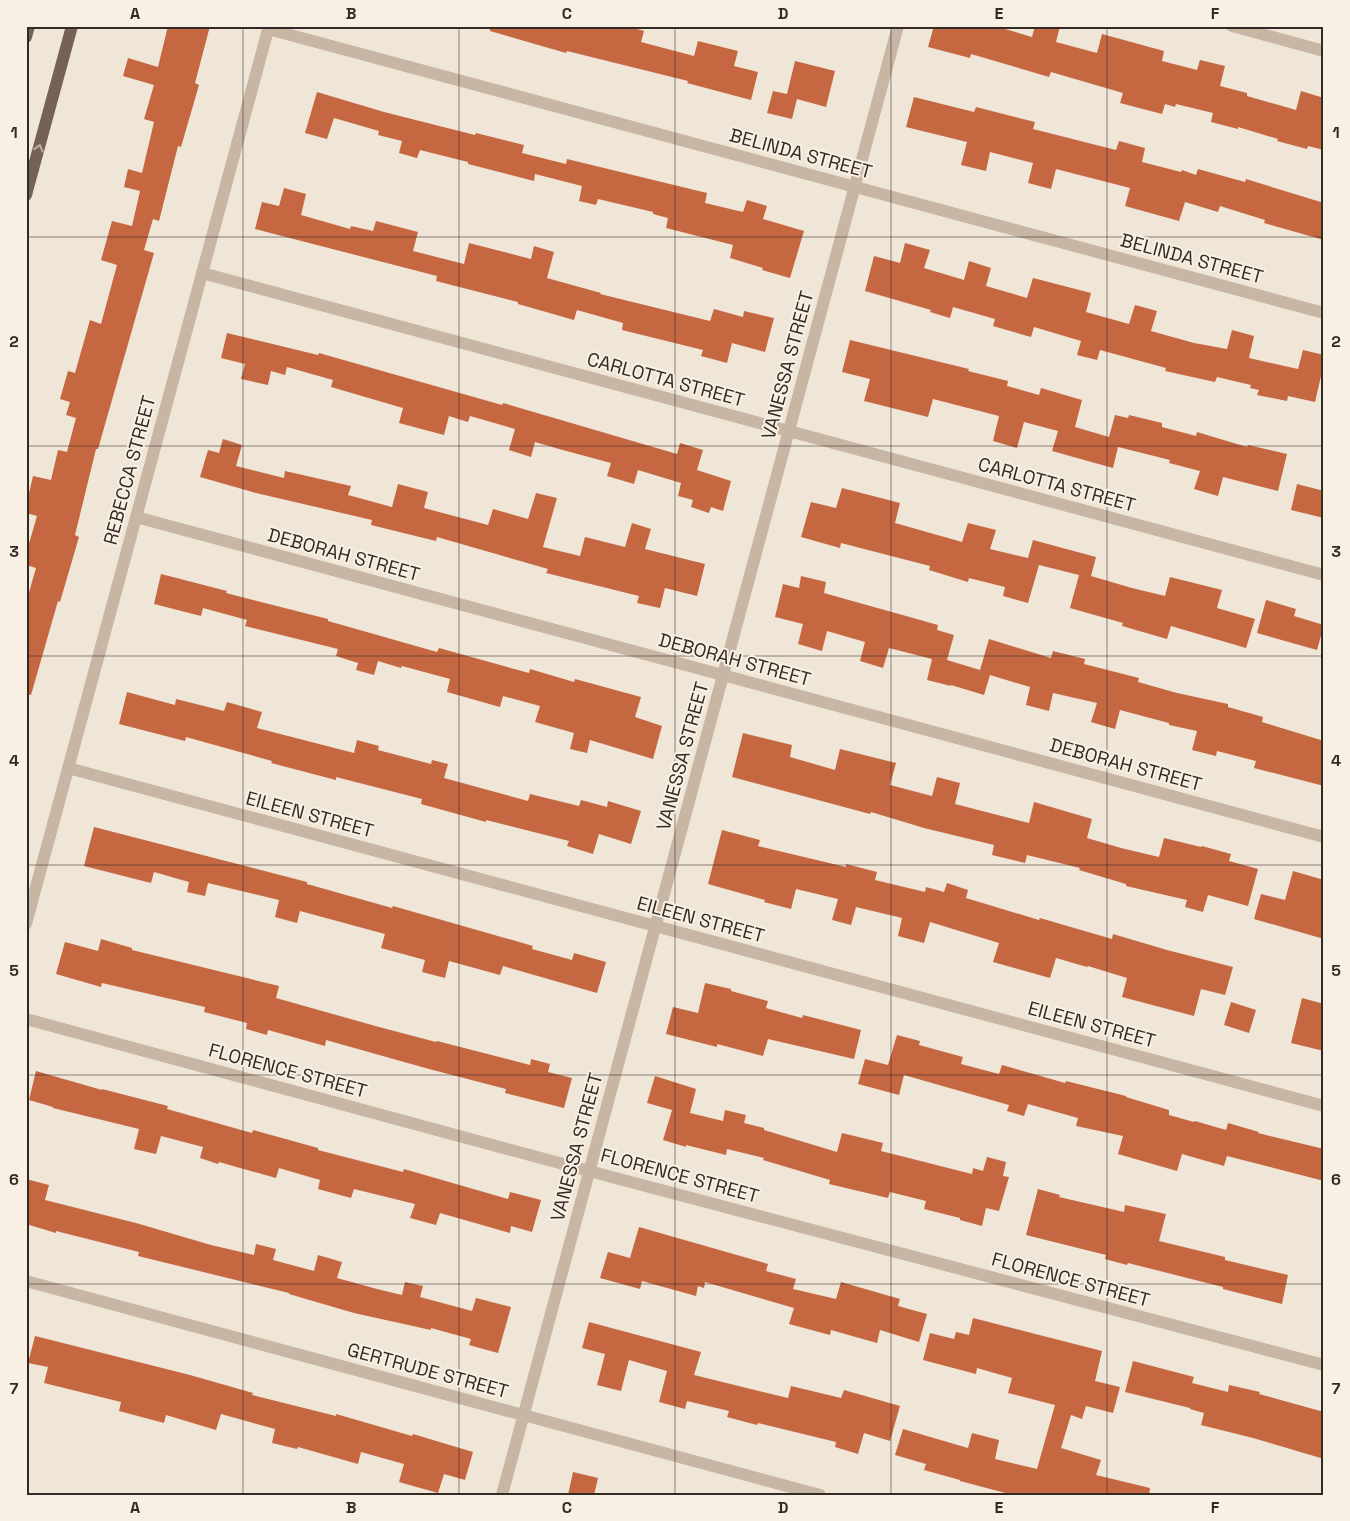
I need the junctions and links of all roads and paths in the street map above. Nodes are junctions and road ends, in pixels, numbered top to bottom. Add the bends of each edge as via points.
1 (29, 26) edge
2 (72, 26) edge
3 (898, 26) edge
4 (1232, 26) edge
5 (268, 27) edge
6 (26, 37) edge
7 (1324, 51) edge
8 (855, 187) junction
9 (26, 195) edge
10 (202, 273) junction
11 (1324, 313) edge
12 (789, 431) junction
13 (136, 517) junction
14 (1324, 575) edge
15 (723, 676) junction
16 (68, 768) junction
17 (1324, 837) edge
18 (26, 924) edge
19 (656, 926) junction
20 (26, 1019) edge
21 (1324, 1106) edge
22 (589, 1171) junction
23 (26, 1281) edge
24 (1324, 1365) edge
25 (523, 1415) junction
26 (502, 1495) edge
27 (820, 1495) edge

1 - 6 main road
9 -> 2 main road
3 - 8 street, VANESSA STREET
4 - 7 street
5 - 8 street, BELINDA STREET
5 - 10 street, REBECCA STREET
8 - 11 street, BELINDA STREET
8 - 12 street, VANESSA STREET
10 - 12 street, CARLOTTA STREET
10 - 13 street, REBECCA STREET
12 - 14 street, CARLOTTA STREET
12 - 15 street, VANESSA STREET
13 - 15 street, DEBORAH STREET
13 - 16 street, REBECCA STREET
15 - 17 street, DEBORAH STREET
15 - 19 street, VANESSA STREET
16 - 18 street, REBECCA STREET
16 - 19 street, EILEEN STREET
19 - 21 street, EILEEN STREET
19 - 22 street, VANESSA STREET
20 - 22 street, FLORENCE STREET
22 - 24 street, FLORENCE STREET
22 - 25 street, VANESSA STREET
23 - 25 street, GERTRUDE STREET
25 - 26 street, VANESSA STREET
25 - 27 street, GERTRUDE STREET

